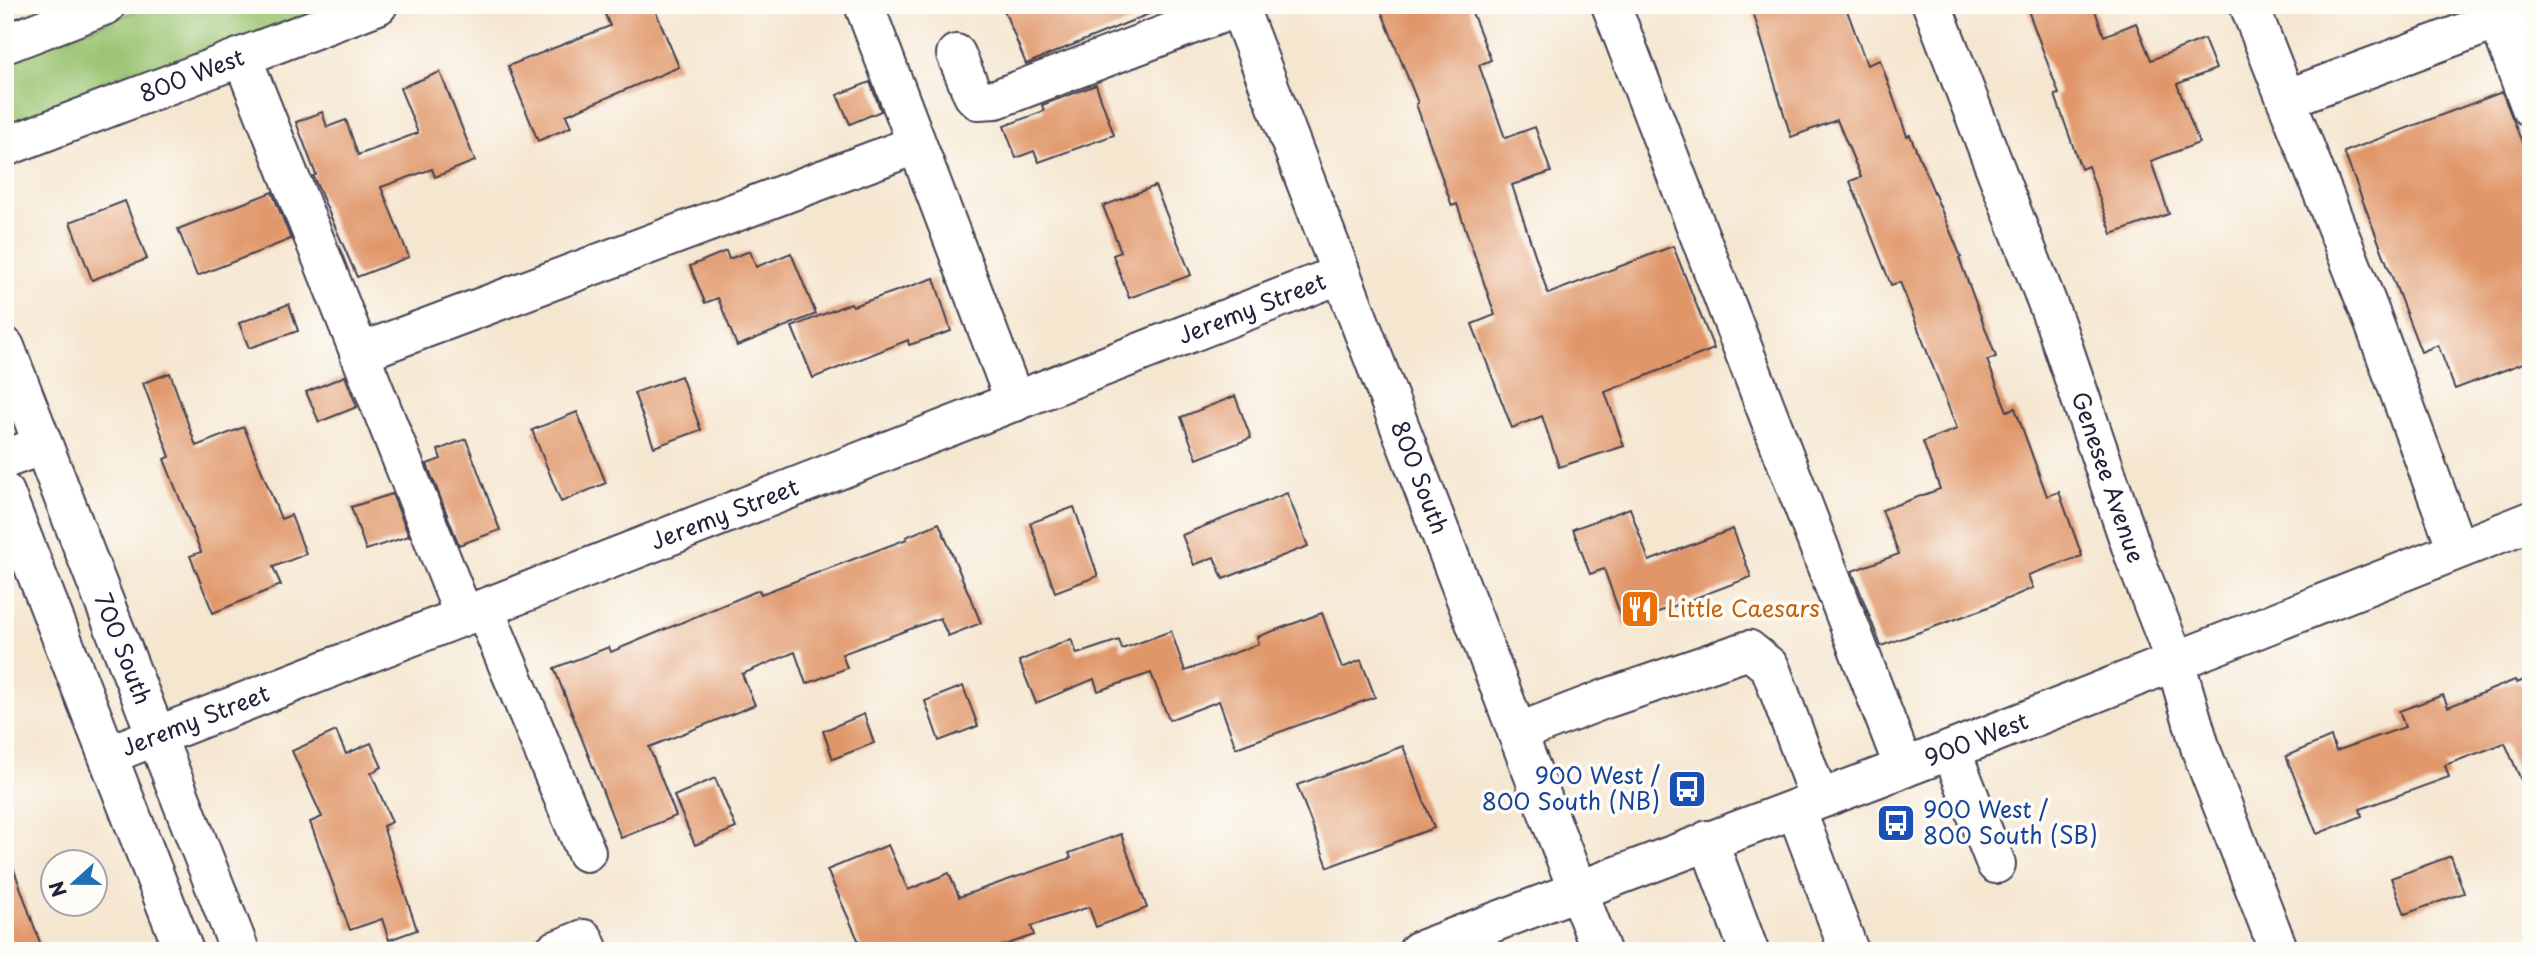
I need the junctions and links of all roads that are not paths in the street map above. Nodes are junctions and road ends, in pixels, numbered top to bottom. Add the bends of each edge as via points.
1 (106, 5) edge
2 (378, 5) edge
3 (864, 5) edge
4 (1611, 5) edge
5 (1932, 5) edge
6 (2249, 5) edge
7 (1238, 6) edge
8 (2514, 14) edge
9 (5, 44) edge
10 (956, 54) dead end
11 (242, 57) junction
12 (2286, 99) junction
13 (2531, 108) edge
14 (915, 145) junction
15 (5, 148) edge
16 (1341, 274) junction
17 (5, 347) edge
18 (359, 353) junction
19 (1014, 402) junction
20 (43, 445) junction
21 (5, 459) edge
22 (5, 493) edge
23 (2531, 521) edge
24 (2457, 550) junction
25 (474, 612) junction
26 (2175, 661) junction
27 (1517, 733) junction
28 (156, 736) junction
29 (1951, 750) junction
30 (108, 755) junction
31 (1904, 768) junction
32 (1808, 804) junction
33 (1708, 841) junction
34 (586, 852) dead end
35 (1996, 864) dead end
36 (1577, 890) junction
37 (184, 951) edge
38 (240, 951) edge
39 (554, 951) edge
40 (589, 951) edge
41 (1418, 951) edge
42 (1601, 951) edge
43 (1749, 951) edge
44 (1849, 951) edge
45 (2278, 951) edge

1 - 9 street
2 - 11 street, 800 West
3 - 14 street
4 - 31 street
5 - 26 street, Genesee Avenue via 2055,323
6 - 12 street
7 - 10 street via 996,99 978,100 973,95
7 - 16 street, 800 South
8 - 12 street
8 - 13 street
11 - 15 street, 800 West
11 - 18 street
12 - 24 street
14 - 18 street
14 - 19 street
16 - 19 street, Jeremy Street
16 - 27 street, 800 South
17 - 20 street, 700 South
18 - 25 street
19 - 25 street, Jeremy Street
20 - 21 street
20 - 28 street, 700 South
22 - 30 street
23 - 24 street, 900 West
24 - 26 street, 900 West
25 - 28 street, Jeremy Street
25 - 34 street
26 - 29 street, 900 West
26 - 45 street, Genesee Avenue via 2201,750
27 - 32 street via 1749,650 1770,667
27 - 36 street, 800 South
28 - 30 street, Jeremy Street
28 - 38 street, 700 South
29 - 31 street, 900 West
29 - 35 street
30 - 37 street
31 - 32 street, 900 West
32 - 33 street, 900 West
32 - 44 street
33 - 36 street, 900 West
33 - 43 street
36 - 41 street, 900 West
36 - 42 street, 800 South
39 - 40 street via 584,939

